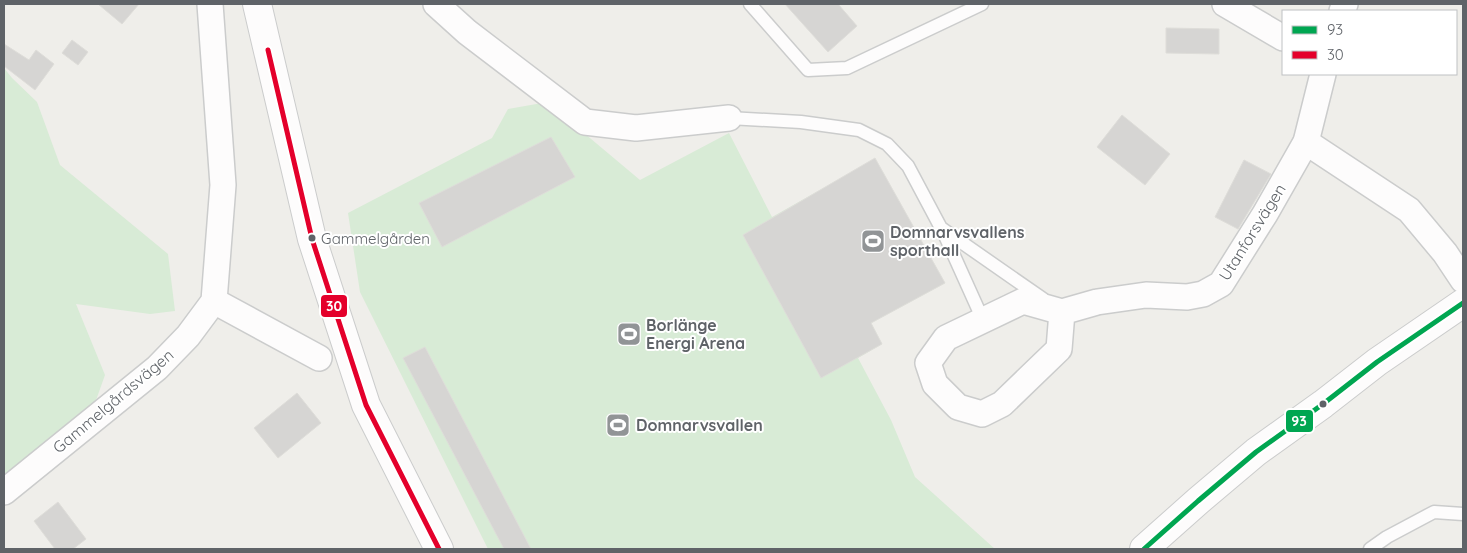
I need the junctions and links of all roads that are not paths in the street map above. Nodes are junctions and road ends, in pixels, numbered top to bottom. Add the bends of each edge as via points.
1 (210, 4) edge
2 (257, 4) edge
3 (436, 4) edge
4 (750, 4) edge
5 (982, 4) edge
6 (1225, 4) edge
7 (1282, 37) edge
8 (1324, 75) edge
9 (729, 118) joint
10 (1306, 142) junction
11 (941, 228) junction
12 (1463, 280) edge
13 (214, 301) junction
14 (1463, 303) edge
15 (1062, 312) junction
16 (983, 320) junction
17 (319, 358) dead end
18 (4, 492) edge
19 (1463, 514) edge
20 (439, 549) edge
21 (1144, 549) edge
22 (1370, 549) edge

1 - 13 street via 223,185
2 - 20 street via 312,238 366,405
3 - 9 street via 467,32 586,122 636,128
4 - 5 lane via 808,70 847,68
6 - 7 street
8 - 10 street, Utanforsvägen
9 - 11 lane via 800,122 859,130 887,144 908,166
10 - 12 street via 1409,210 1445,252
10 - 15 street, Utanforsvägen via 1221,284 1203,294 1187,297 1146,295 1097,302
11 - 15 lane
11 - 16 lane
13 - 17 street
13 - 18 street, Gammelgårdsvägen via 188,336 157,368
14 - 21 street via 1256,452
15 - 16 street via 1023,301
15 - 16 street via 1059,349 1002,404 982,414 958,407 935,384 928,363 946,338
19 - 22 lane via 1434,512

